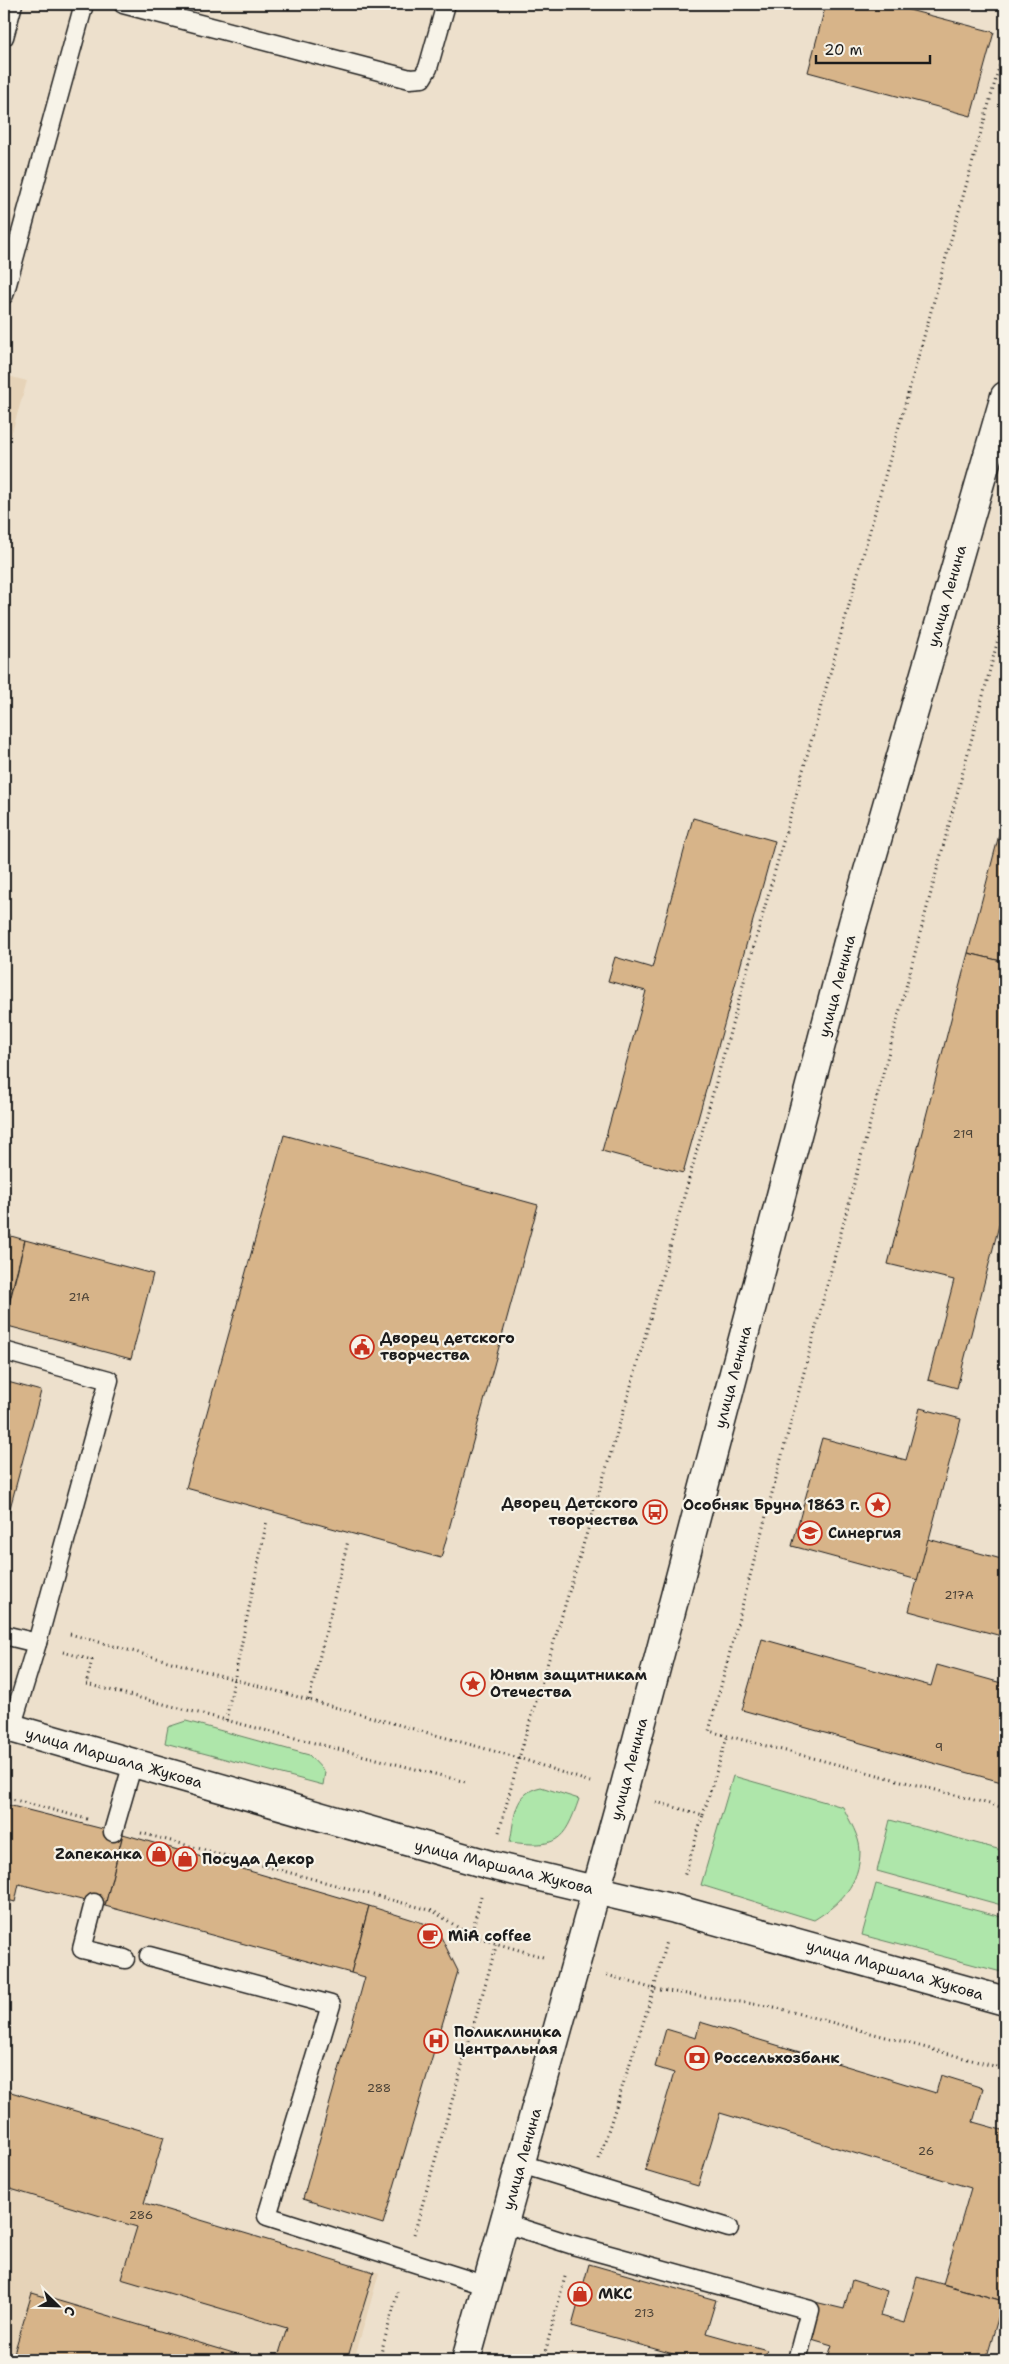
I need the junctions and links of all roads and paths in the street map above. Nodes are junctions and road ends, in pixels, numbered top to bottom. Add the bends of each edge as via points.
1 (13, 4) edge
2 (84, 4) edge
3 (123, 4) edge
4 (446, 4) edge
5 (986, 4) edge
6 (1005, 9) edge
7 (4, 37) edge
8 (1005, 46) edge
9 (4, 295) edge
10 (1005, 396) edge
11 (1005, 613) edge
12 (4, 1351) edge
13 (267, 1520) dead end
14 (348, 1541) dead end
15 (42, 1626) junction
16 (67, 1633) junction
17 (4, 1635) edge
18 (37, 1643) junction
19 (236, 1679) junction
20 (309, 1700) junction
21 (226, 1720) junction
22 (8, 1727) edge
23 (728, 1734) junction
24 (133, 1763) junction
25 (466, 1782) dead end
26 (4, 1796) edge
27 (1005, 1808) edge
28 (703, 1815) dead end
29 (114, 1829) junction
30 (594, 1890) junction
31 (94, 1903) dead end
32 (470, 1936) dead end
33 (497, 1943) dead end
34 (149, 1956) dead end
35 (125, 1959) dead end
36 (1005, 2001) edge
37 (1005, 2069) edge
38 (521, 2164) junction
39 (590, 2185) junction
40 (504, 2223) junction
41 (729, 2228) dead end
42 (573, 2245) junction
43 (406, 2261) junction
44 (486, 2286) junction
45 (379, 2360) edge
46 (466, 2360) edge
47 (543, 2360) edge
48 (797, 2360) edge

1 - 7 lane
2 - 9 lane
3 - 4 lane via 410,79 422,78 428,68
5 - 6 path
8 - 20 path via 634,1376 519,1758
10 - 30 main road, улица Ленина via 853,923 623,1793
11 - 23 path via 709,1731
12 - 15 lane via 109,1380
13 - 19 path
14 - 20 path
15 - 16 path
15 - 18 lane
16 - 19 path
16 - 21 path via 62,1652 92,1660 86,1684
17 - 18 lane
18 - 22 lane
19 - 20 path
19 - 21 path
21 - 25 path
22 - 24 main road, улица Маршала Жукова
23 - 27 path
23 - 28 path
24 - 29 lane
24 - 30 main road, улица Маршала Жукова via 490,1865
26 - 29 path
29 - 32 path via 432,1911
30 - 36 main road, улица Маршала Жукова via 675,1909
30 - 38 main road, улица Ленина
31 - 35 lane via 82,1949
33 - 43 path
34 - 43 lane via 331,2005 267,2216
37 - 39 path via 774,2007 654,1989
38 - 39 lane
38 - 40 main road, улица Ленина
39 - 41 lane
40 - 42 lane
40 - 44 main road, улица Ленина
42 - 47 path
42 - 48 lane via 810,2310
43 - 44 lane
43 - 45 path
44 - 46 main road, улица Ленина

